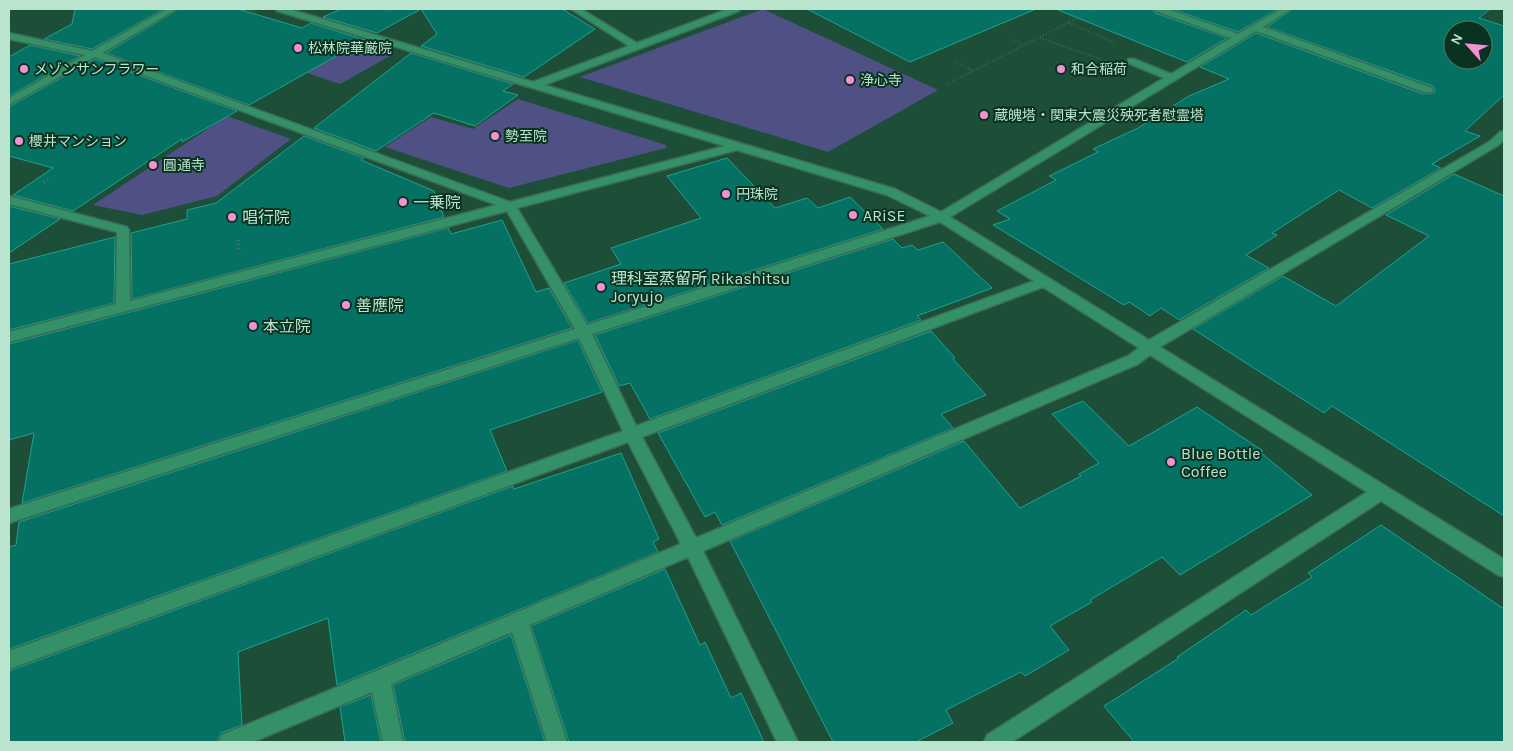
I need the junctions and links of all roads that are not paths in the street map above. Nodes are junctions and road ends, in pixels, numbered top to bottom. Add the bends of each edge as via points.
1 (173, 9) edge
2 (280, 9) edge
3 (575, 9) edge
4 (704, 9) edge
5 (736, 9) edge
6 (1158, 9) edge
7 (1287, 9) edge
8 (323, 10) dead end
9 (717, 16) junction
10 (308, 17) junction
11 (1256, 28) junction
12 (9, 36) edge
13 (1239, 38) junction
14 (636, 46) junction
15 (94, 54) junction
16 (1130, 60) road end
17 (1172, 78) junction
18 (534, 85) junction
19 (1428, 90) dead end
20 (9, 102) edge
21 (1504, 134) edge
22 (739, 146) junction
23 (9, 200) edge
24 (510, 206) junction
25 (941, 217) junction
26 (1044, 282) junction
27 (123, 305) junction
28 (583, 331) junction
29 (9, 337) edge
30 (1150, 348) junction
31 (632, 434) junction
32 (1381, 492) junction
33 (9, 516) edge
34 (693, 548) junction
35 (1504, 569) edge
36 (518, 620) junction
37 (9, 660) edge
38 (380, 678) junction
39 (230, 742) edge
40 (393, 742) edge
41 (557, 742) edge
42 (788, 742) edge
43 (994, 742) edge

1 - 15 street
2 - 10 street
3 - 14 street
4 - 9 street
5 - 9 street
6 - 13 street
7 - 11 street
8 - 10 street
9 - 14 street
10 - 18 street
11 - 13 street
11 - 19 street
12 - 15 street
13 - 17 street
14 - 18 street
15 - 20 street
15 - 24 street
16 - 17 street
17 - 25 street
18 - 22 street
21 - 30 street via 1493,144
22 - 24 street
22 - 25 street via 891,192
23 - 27 street via 123,230
24 - 27 street
24 - 28 street
25 - 26 street
25 - 28 street
26 - 30 street
26 - 31 street
27 - 29 street
28 - 31 street
28 - 33 street
30 - 32 street
30 - 34 street via 1134,360
31 - 34 street
31 - 37 street
32 - 35 street
32 - 43 street
34 - 36 street
34 - 42 street
36 - 38 street
36 - 41 street
38 - 39 street
38 - 40 street

